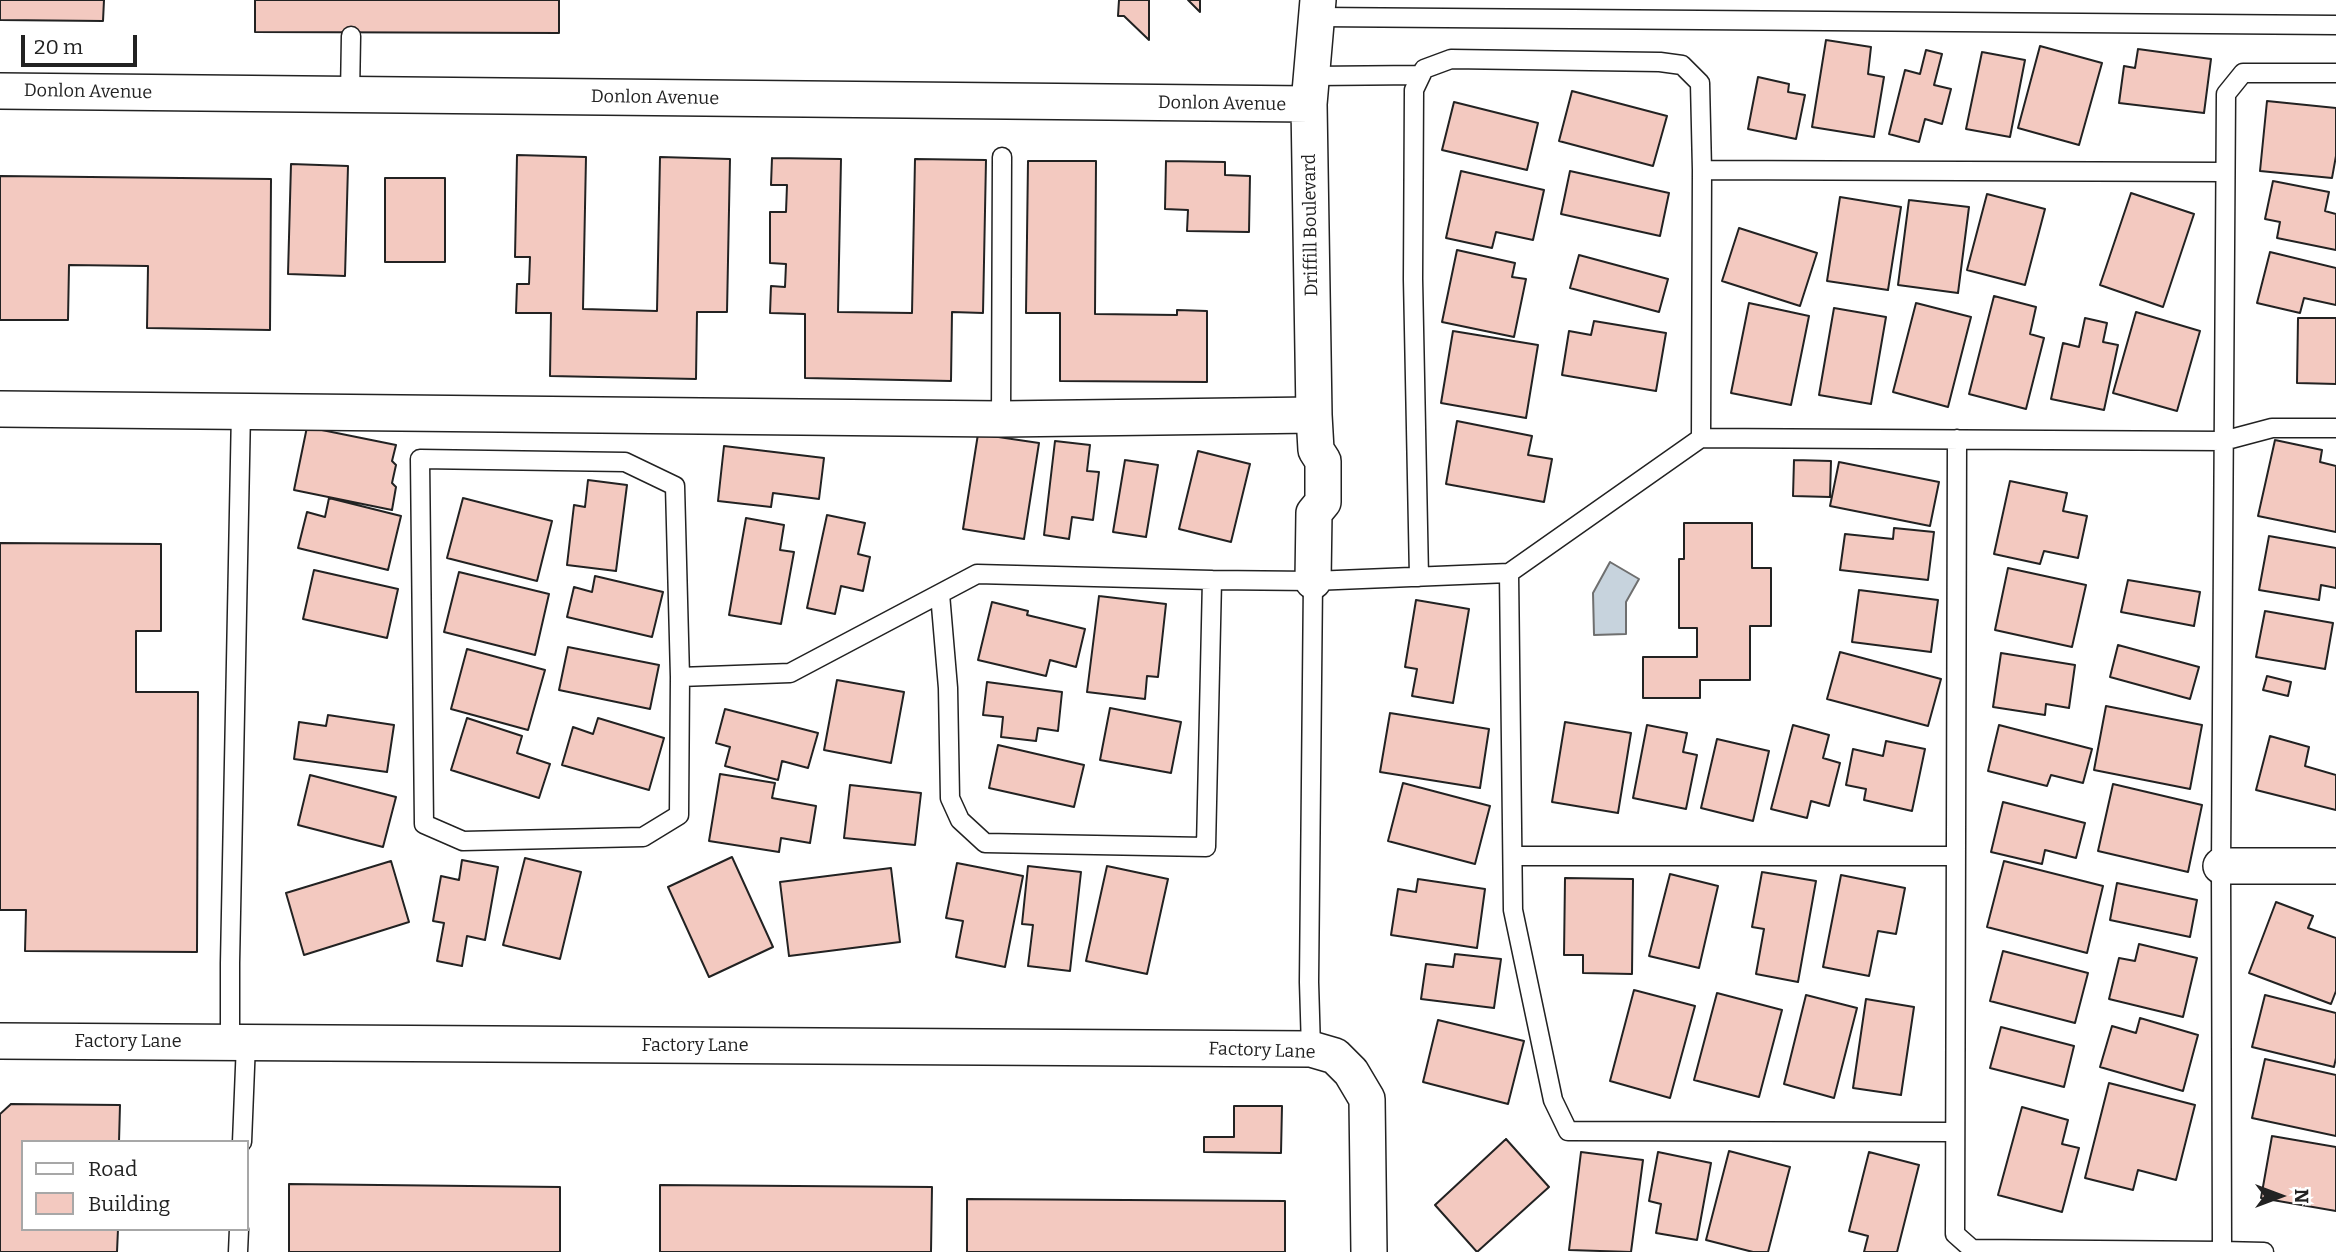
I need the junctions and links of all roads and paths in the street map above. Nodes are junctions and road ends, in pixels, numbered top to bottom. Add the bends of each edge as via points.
1 (1318, 8) edge
2 (2336, 25) edge
3 (351, 36) dead end
4 (2336, 73) edge
5 (1421, 75) junction
6 (1311, 90) junction
7 (0, 91) edge
8 (350, 95) junction
9 (1002, 157) dead end
10 (1702, 170) junction
11 (2224, 172) junction
12 (0, 409) edge
13 (241, 411) junction
14 (1314, 415) junction
15 (1001, 419) junction
16 (2336, 428) edge
17 (1701, 438) junction
18 (1956, 439) junction
19 (2223, 441) junction
20 (1509, 573) junction
21 (1419, 577) junction
22 (1212, 580) junction
23 (1313, 581) junction
24 (940, 594) junction
25 (680, 677) junction
26 (1513, 856) junction
27 (1956, 856) junction
28 (2221, 866) junction
29 (2336, 866) edge
30 (0, 1041) edge
31 (238, 1043) junction
32 (1311, 1049) junction
33 (1955, 1132) junction
34 (242, 1140) edge
35 (239, 1231) edge
36 (2222, 1251) edge
37 (238, 1252) edge
38 (1369, 1252) edge
39 (2264, 1252) edge

1 - 2 lane
1 - 6 street, Driffill Boulevard
3 - 8 lane
4 - 11 lane via 2243,73 2226,94
5 - 6 lane
5 - 10 lane via 1424,69 1451,59 1682,65 1700,83
5 - 21 lane via 1414,90 1413,279
6 - 8 street, Donlon Avenue
6 - 14 street, Driffill Boulevard
7 - 8 street, Donlon Avenue
9 - 15 lane
10 - 11 lane
10 - 17 lane
11 - 19 lane
12 - 13 street
13 - 15 street
13 - 31 lane via 230,962
14 - 15 street
14 - 23 street, Driffill Boulevard via 1316,450 1307,460 1307,505 1314,513
16 - 19 lane via 2272,428
17 - 18 lane
17 - 20 lane
18 - 19 lane
18 - 27 lane
19 - 28 lane
20 - 21 lane
20 - 26 lane
21 - 23 lane
22 - 23 lane
22 - 24 lane via 977,574
22 - 24 lane via 1206,847 985,843 960,820 950,798
23 - 32 lane
24 - 25 lane via 790,673
25 - 25 lane via 675,486 625,462 420,459 424,824 463,841 643,837 679,815
26 - 27 lane
26 - 33 lane via 1513,910 1553,1100 1568,1131
27 - 33 lane
28 - 29 street
28 - 36 lane
30 - 31 street, Factory Lane
31 - 32 street, Factory Lane
31 - 34 lane
32 - 38 street, Factory Lane via 1335,1056 1367,1099
33 - 36 lane via 1955,1234 1972,1249
35 - 37 lane
36 - 39 lane

